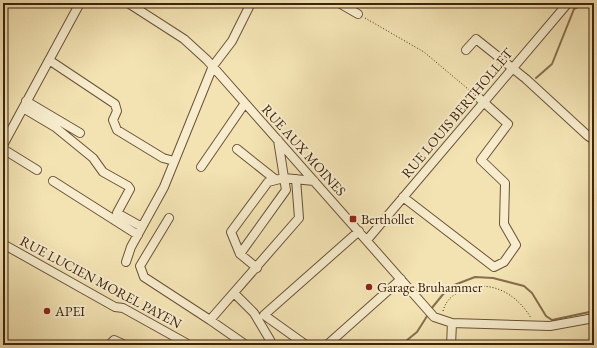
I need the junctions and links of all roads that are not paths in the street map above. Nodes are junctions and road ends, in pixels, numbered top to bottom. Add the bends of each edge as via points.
1 (80, 3) edge
2 (128, 3) edge
3 (250, 3) edge
4 (339, 3) edge
5 (568, 3) edge
6 (358, 14) road end
7 (466, 50) dead end
8 (49, 60) junction
9 (212, 66) junction
10 (511, 68) junction
11 (481, 100) junction
12 (245, 103) junction
13 (24, 104) junction
14 (80, 133) dead end
15 (278, 140) junction
16 (594, 140) edge
17 (3, 144) edge
18 (3, 149) edge
19 (237, 149) dead end
20 (174, 161) junction
21 (201, 167) dead end
22 (37, 170) dead end
23 (280, 179) junction
24 (296, 179) junction
25 (314, 180) junction
26 (53, 181) dead end
27 (403, 197) junction
28 (169, 218) dead end
29 (142, 227) junction
30 (359, 231) junction
31 (138, 235) junction
32 (367, 240) junction
33 (3, 244) edge
34 (240, 254) junction
35 (126, 262) dead end
36 (256, 268) junction
37 (401, 279) junction
38 (234, 293) junction
39 (594, 318) edge
40 (210, 320) junction
41 (452, 323) junction
42 (186, 343) dead end
43 (109, 345) edge
44 (125, 345) edge
45 (246, 345) edge
46 (267, 345) edge
47 (306, 345) edge
48 (326, 345) edge
49 (451, 345) edge

1 - 8 street
2 - 9 street, RUE AUX MOINES via 184,39
3 - 9 street via 232,41
4 - 6 street
5 - 10 street, RUE LOUIS BERTHOLLET
7 - 10 street via 476,39
8 - 13 street
8 - 20 street via 115,104 118,111 113,120 117,130 163,158
9 - 12 street, RUE AUX MOINES
9 - 20 street
10 - 11 street, RUE LOUIS BERTHOLLET
10 - 16 street
11 - 27 street, RUE LOUIS BERTHOLLET
11 - 27 street via 508,124 481,160 505,183 504,224 516,245 504,262 494,267
12 - 15 street, RUE AUX MOINES
12 - 21 street
13 - 14 street
13 - 17 street
13 - 29 street via 93,158 103,172 128,186 130,189 117,212
15 - 23 street
15 - 25 street, RUE AUX MOINES
18 - 22 street
19 - 23 street
20 - 29 street via 164,187
23 - 24 street
23 - 34 street via 286,190
23 - 34 street via 268,182 231,232
24 - 25 street
24 - 36 street via 299,218
25 - 30 street, RUE AUX MOINES
26 - 31 street
27 - 32 street, RUE LOUIS BERTHOLLET
28 - 40 street via 140,266 144,277
29 - 31 street
30 - 32 street, RUE AUX MOINES
30 - 47 street via 264,315
31 - 35 street
32 - 37 street, RUE AUX MOINES
33 - 42 street, RUE LUCIEN MOREL PAYEN via 115,307 123,308
34 - 36 street
36 - 38 street
37 - 41 street, RUE AUX MOINES via 437,318
37 - 48 street
38 - 40 street
38 - 46 street via 254,313 270,340
39 - 41 street via 550,326
40 - 45 street
41 - 49 street
43 - 44 street via 114,340

